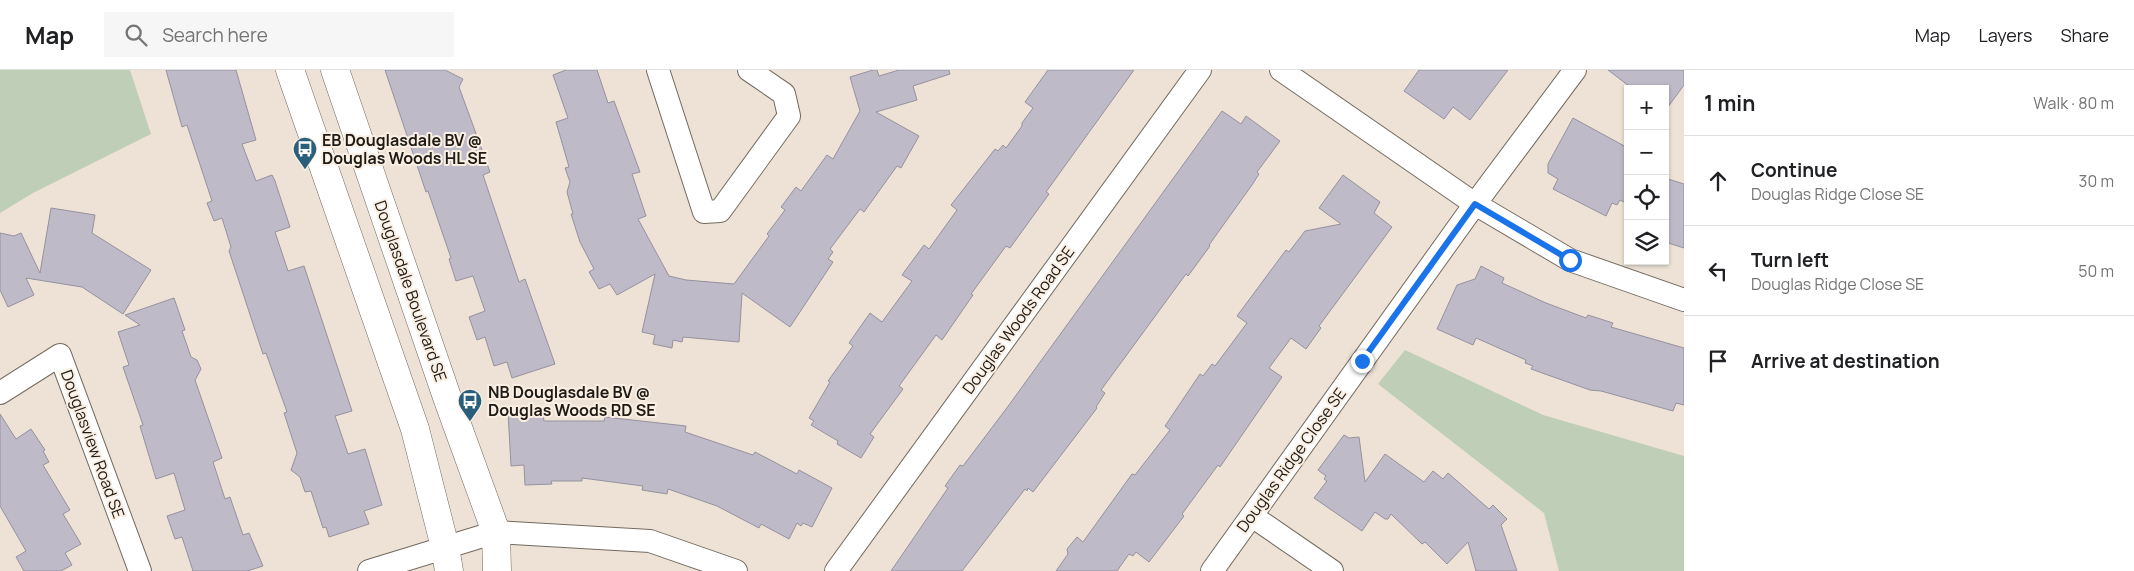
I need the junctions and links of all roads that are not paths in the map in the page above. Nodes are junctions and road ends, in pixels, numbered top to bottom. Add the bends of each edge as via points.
1 (290, 70) edge
2 (335, 70) edge
3 (658, 70) edge
4 (749, 70) edge
5 (1200, 70) edge
6 (1281, 70) edge
7 (1575, 70) edge
8 (1475, 204) junction
9 (1684, 300) edge
10 (0, 393) edge
11 (1252, 516) junction
12 (496, 532) junction
13 (447, 559) edge
14 (140, 571) edge
15 (369, 571) edge
16 (498, 571) edge
17 (736, 571) edge
18 (836, 571) edge
19 (1212, 571) edge
20 (1332, 571) edge

1 - 13 street via 414,429
2 - 12 street, Douglasdale Boulevard SE
3 - 4 street via 704,212 720,211 789,116 784,94
5 - 18 street, Douglas Woods Road SE
6 - 8 street
7 - 8 street, Douglas Ridge Close SE
8 - 9 street via 1570,260
8 - 11 street, Douglas Ridge Close SE
10 - 14 street, Douglasview Road SE via 60,355
11 - 19 street, Douglas Ridge Close SE
11 - 20 street
12 - 13 street
12 - 16 street, Douglasdale Boulevard SE
12 - 17 street via 650,541
13 - 15 street

